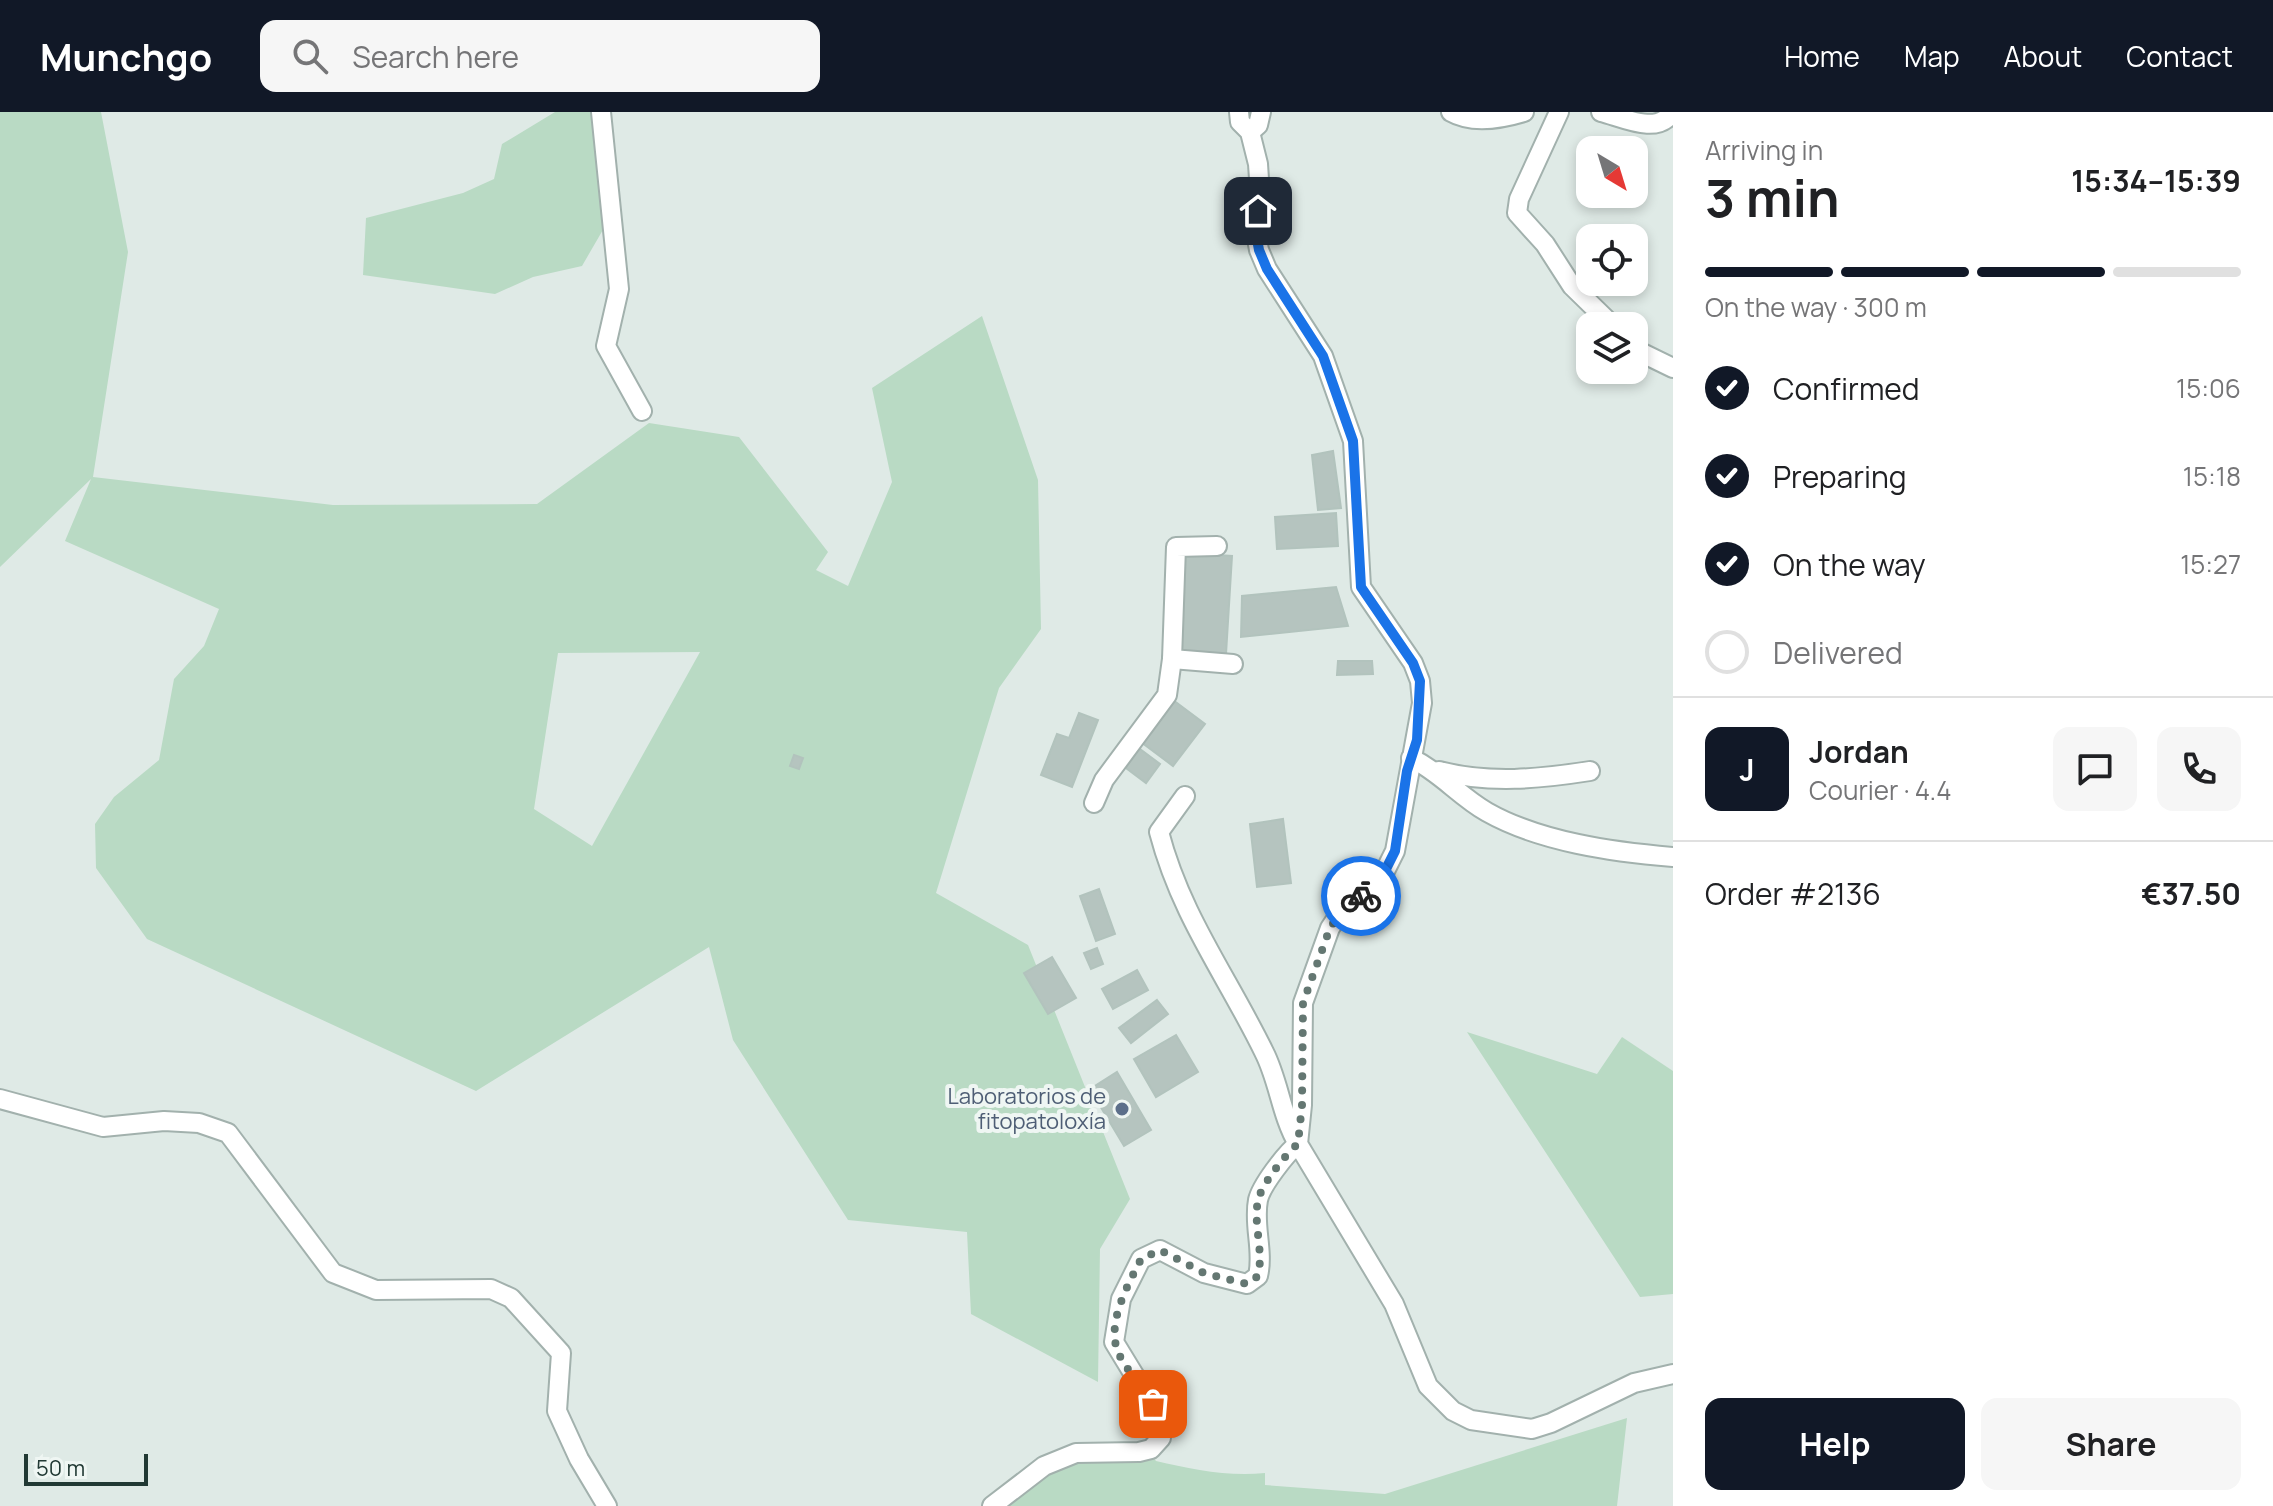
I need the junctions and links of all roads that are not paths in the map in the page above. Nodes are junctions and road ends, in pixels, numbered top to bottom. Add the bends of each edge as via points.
1 (601, 112) edge
2 (1239, 112) edge
3 (1261, 112) edge
4 (1451, 112) edge
5 (1524, 112) edge
6 (1559, 112) edge
7 (1601, 112) edge
8 (1672, 112) edge
9 (1250, 132) junction
10 (1599, 312) edge
11 (1648, 356) edge
12 (1673, 368) edge
13 (642, 411) dead end
14 (1217, 546) dead end
15 (1172, 659) junction
16 (1233, 664) dead end
17 (1411, 758) junction
18 (1436, 770) junction
19 (1590, 771) dead end
20 (1185, 796) dead end
21 (1094, 803) dead end
22 (1673, 857) edge
23 (0, 1099) edge
24 (1298, 1144) junction
25 (1673, 1374) edge
26 (607, 1506) edge
27 (992, 1506) edge

1 - 13 street via 619,289 606,346
2 - 9 street
3 - 9 street
4 - 5 street via 1483,119
6 - 10 street via 1517,213 1572,286
7 - 8 street via 1658,124
9 - 17 street via 1260,180 1255,228 1259,250 1323,356 1353,441 1361,587 1420,681 1422,703
11 - 12 street
14 - 15 street via 1176,547
15 - 16 street
15 - 21 street via 1167,695 1104,780
17 - 18 street
17 - 24 street via 1395,851 1383,875 1330,928 1303,1003
18 - 19 street via 1473,780
18 - 22 street via 1492,815 1585,846
20 - 24 street via 1159,832 1171,878 1265,1054
23 - 26 street via 103,1127 164,1121 199,1123 228,1133 333,1273 376,1290 491,1289 511,1298 561,1353 557,1411
24 - 25 street via 1389,1294 1428,1386 1453,1411 1486,1423 1532,1429 1634,1383
24 - 27 street via 1258,1199 1258,1276 1247,1284 1218,1277 1160,1250 1141,1259 1121,1299 1114,1342 1161,1419 1161,1438 1139,1452 1076,1453 1044,1466

